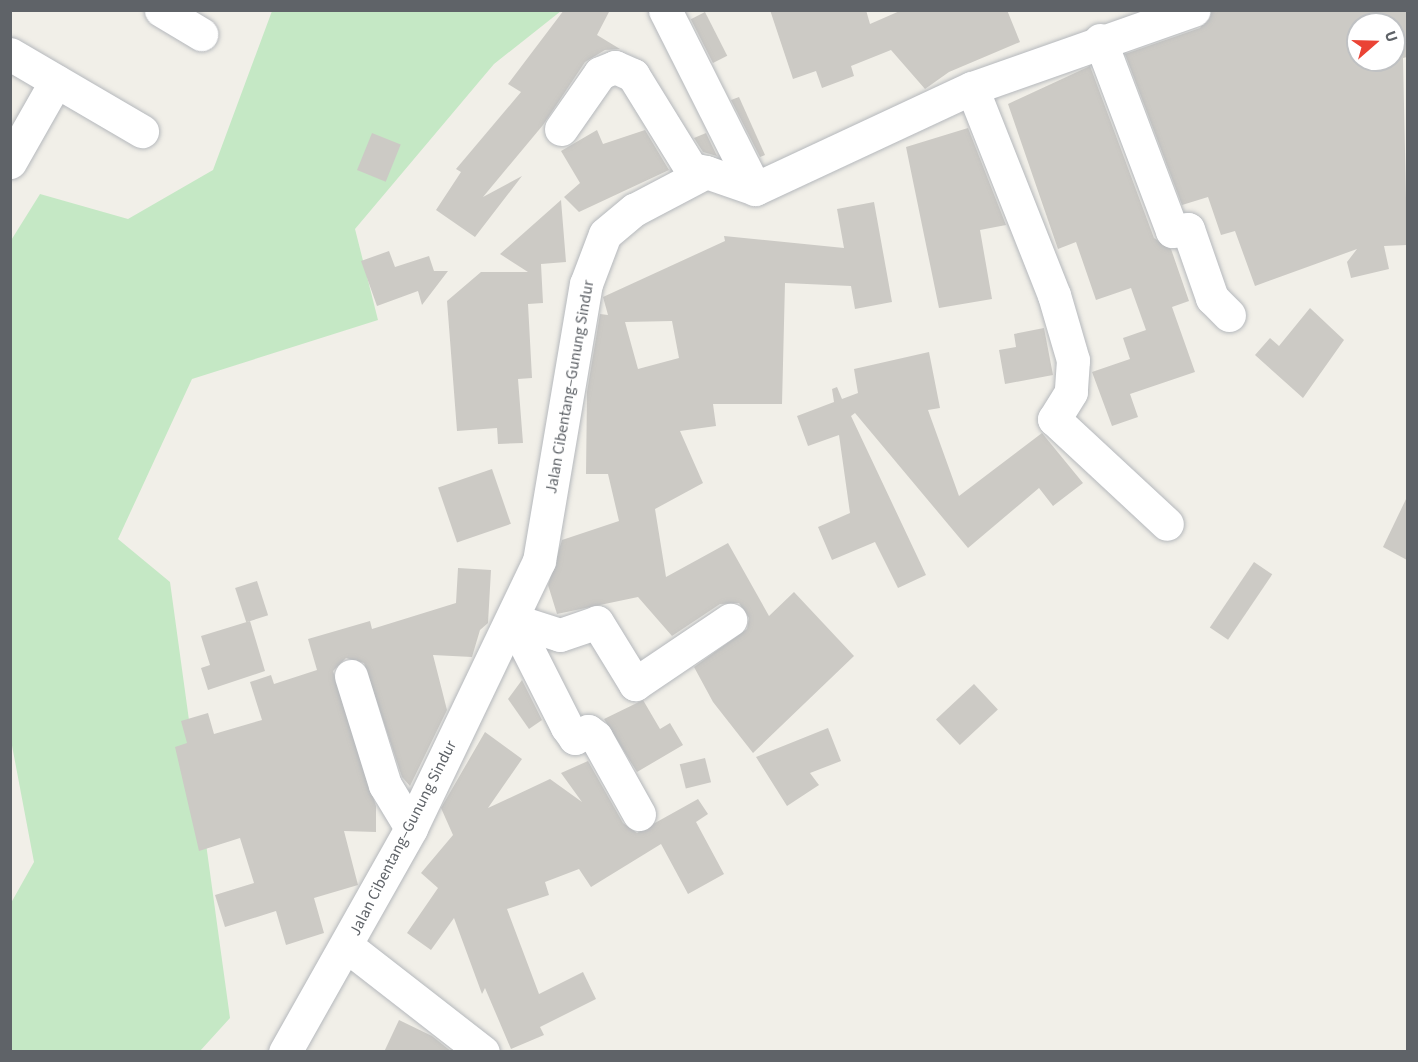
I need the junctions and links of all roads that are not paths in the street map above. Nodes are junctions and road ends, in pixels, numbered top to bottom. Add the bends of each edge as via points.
1 (161, 10) edge
2 (665, 10) edge
3 (1194, 10) edge
4 (201, 34) dead end
5 (1101, 40) junction
6 (10, 54) edge
7 (56, 81) junction
8 (972, 88) junction
9 (561, 129) dead end
10 (142, 131) dead end
11 (10, 162) edge
12 (706, 172) junction
13 (755, 189) junction
14 (1229, 315) dead end
15 (1167, 524) dead end
16 (513, 620) junction
17 (730, 620) dead end
18 (351, 676) dead end
19 (639, 814) dead end
20 (411, 828) junction
21 (348, 947) junction
22 (285, 1052) edge
23 (483, 1052) edge

1 - 4 street
2 - 13 street via 742,155
3 - 5 street
5 - 8 street
5 - 14 street via 1172,231 1188,229 1212,298
6 - 7 street
7 - 10 street
7 - 11 street
8 - 13 street
8 - 15 street via 1054,295 1073,360 1071,392 1054,419
9 - 12 street via 600,73 615,67 633,75 691,169
12 - 13 street
12 - 16 street, Jalan Cibentang–Gunung Sindur via 634,210 605,234 586,284 539,561
16 - 17 street via 560,635 597,622 635,684
16 - 19 street via 567,727 575,738 588,731 596,737
16 - 20 street, Jalan Cibentang–Gunung Sindur
18 - 20 street via 385,785
20 - 21 street, Jalan Cibentang–Gunung Sindur
21 - 22 street, Jalan Cibentang–Gunung Sindur
21 - 23 street

